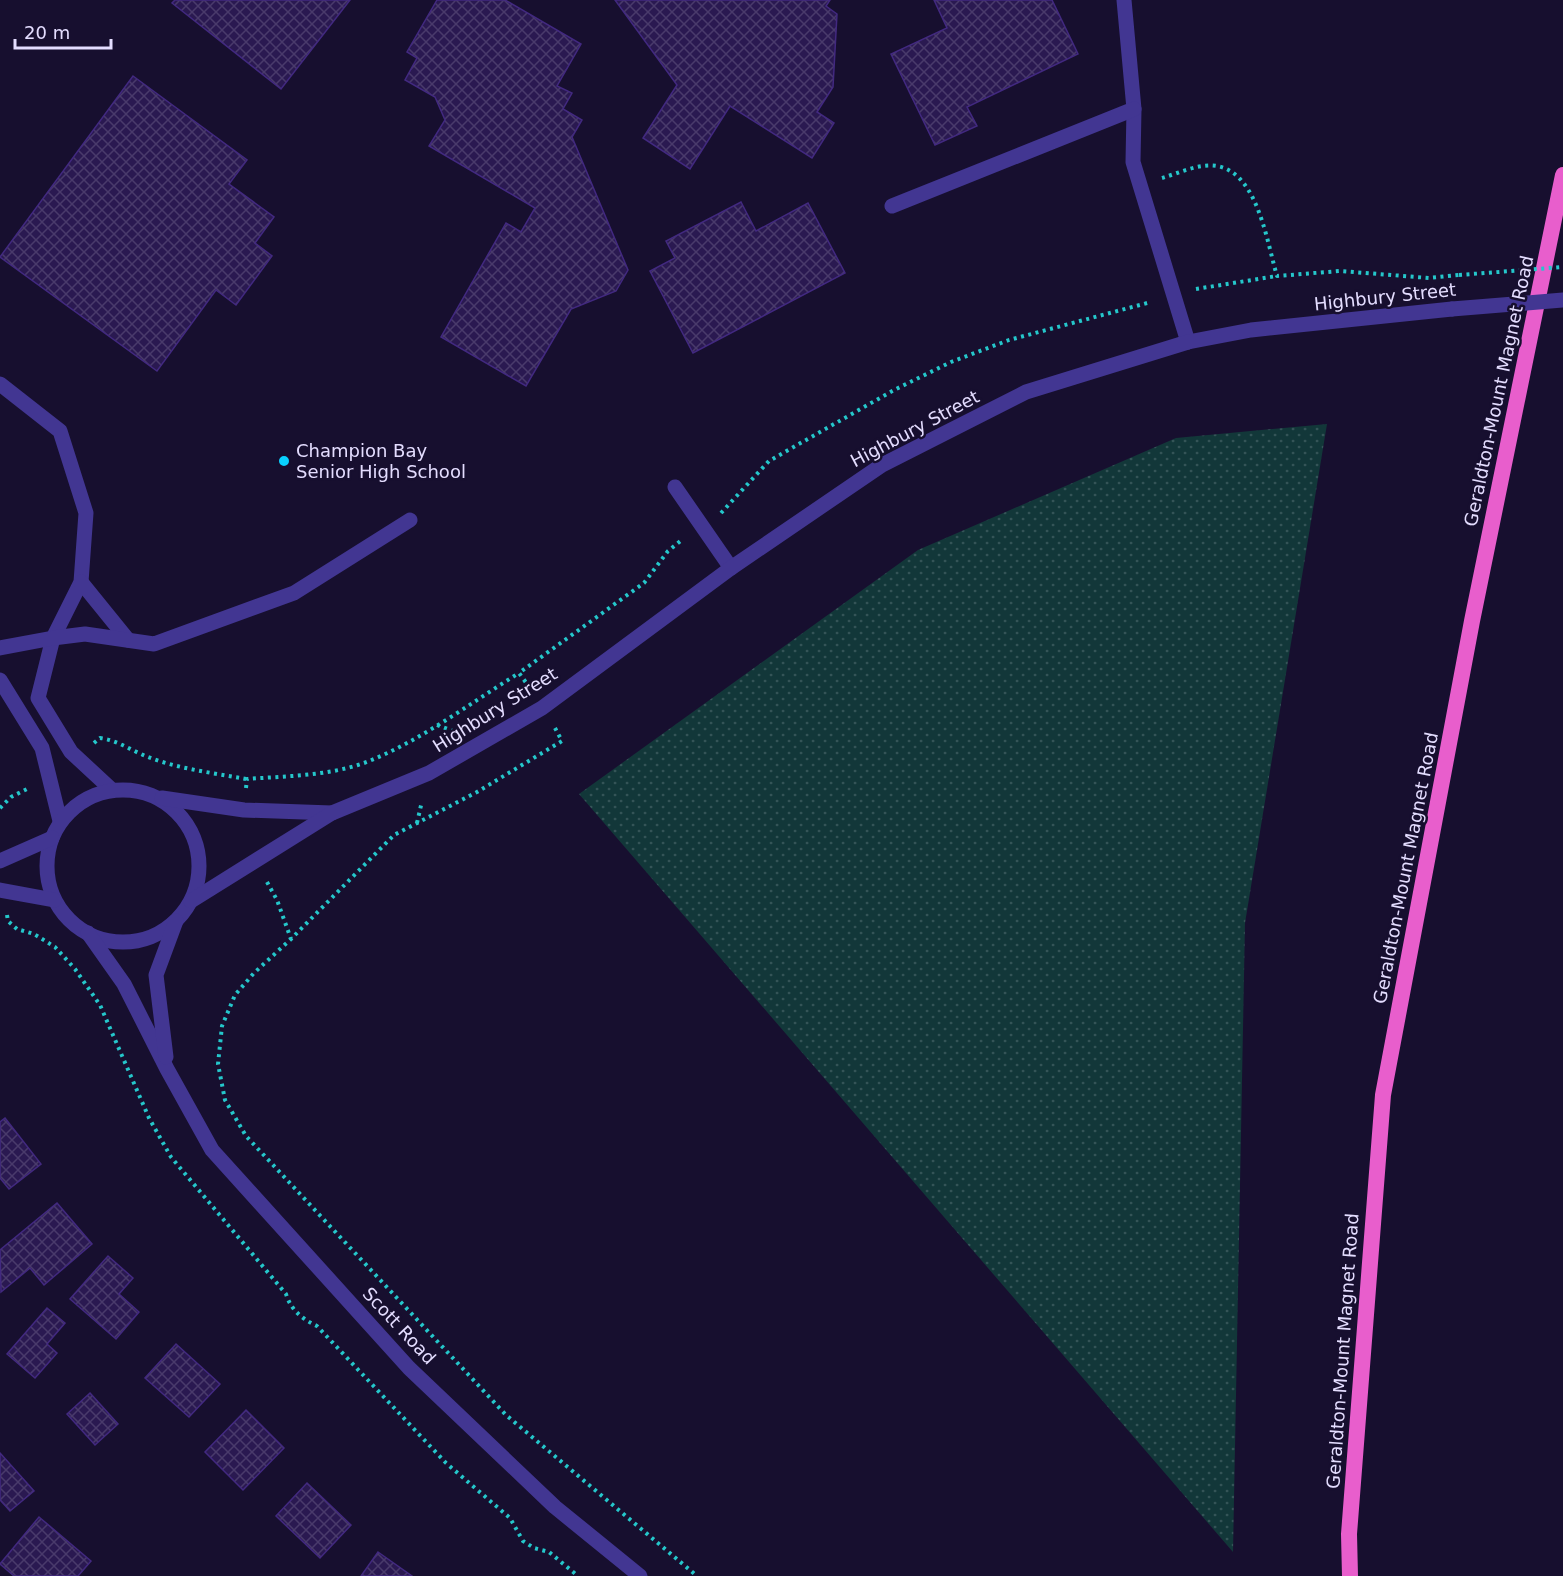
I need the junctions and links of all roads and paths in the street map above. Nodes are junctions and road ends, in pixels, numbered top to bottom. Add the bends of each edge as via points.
1 (1124, 0) edge
2 (1134, 109) junction
3 (1563, 175) edge
4 (1140, 186) junction
5 (892, 206) dead end
6 (1563, 267) edge
7 (1277, 276) junction
8 (1190, 290) dead end
9 (1563, 300) edge
10 (1144, 305) dead end
11 (1188, 342) junction
12 (0, 384) edge
13 (675, 487) dead end
14 (723, 511) dead end
15 (410, 520) dead end
16 (680, 542) dead end
17 (732, 568) junction
18 (81, 582) junction
19 (53, 638) junction
20 (128, 640) junction
21 (0, 648) edge
22 (519, 673) junction
23 (0, 680) edge
24 (528, 685) dead end
25 (436, 725) junction
26 (555, 729) dead end
27 (454, 732) dead end
28 (91, 746) dead end
29 (246, 779) junction
30 (34, 785) dead end
31 (112, 790) junction
32 (246, 796) dead end
33 (159, 798) junction
34 (421, 806) dead end
35 (0, 808) edge
36 (332, 813) junction
37 (60, 821) junction
38 (417, 824) junction
39 (52, 838) junction
40 (0, 861) edge
41 (263, 873) dead end
42 (0, 890) edge
43 (54, 900) junction
44 (191, 901) junction
45 (176, 921) junction
46 (88, 933) junction
47 (291, 939) junction
48 (167, 1069) junction
49 (640, 1576) edge
50 (697, 1576) edge
51 (1350, 1576) edge

1 - 2 street
2 - 4 street via 1133,162
2 - 5 street
3 - 51 highway, Geraldton-Mount Magnet Road via 1472,621 1383,1095 1349,1534
4 - 7 path via 1200,166 1230,171 1252,195
4 - 11 street
6 - 7 path, bridge via 1429,278 1340,271
7 - 8 path
9 - 11 street, Highbury Street, bridge via 1251,330
10 - 14 path via 1009,340 951,362 769,461
11 - 17 street, Highbury Street via 1026,393 882,465
12 - 18 street via 60,431 86,513
13 - 17 street
15 - 20 street via 294,593 154,644
16 - 22 path via 668,551 644,583
17 - 36 street, Highbury Street via 542,708 429,773
18 - 19 street
18 - 20 street
19 - 20 street via 85,634
19 - 21 street
19 - 31 street via 38,698 71,752
22 - 24 path
22 - 25 path
23 - 37 street via 42,748
25 - 27 path
25 - 29 path via 363,763 318,774
26 - 38 path via 562,741
28 - 29 path via 100,738 109,739 149,758
29 - 32 path
30 - 35 path
31 - 33 street via 136,790
31 - 37 street via 75,806
33 - 36 street, Highbury Street via 244,810
33 - 44 street via 178,812 192,832 198,855 198,879
34 - 38 path
36 - 44 street, Highbury Street
37 - 39 street
38 - 47 path via 394,835
39 - 40 street
39 - 43 street via 47,877
41 - 47 path via 278,900
42 - 43 street
43 - 46 street via 69,920
44 - 45 street
45 - 46 street via 157,934 134,941 110,941
45 - 48 street, Scott Road via 156,975
46 - 48 street, Scott Road via 124,984
47 - 50 path via 254,972 236,995 222,1026 218,1064 225,1100 246,1136 506,1414
48 - 49 street, Scott Road via 212,1150 409,1368 555,1507

